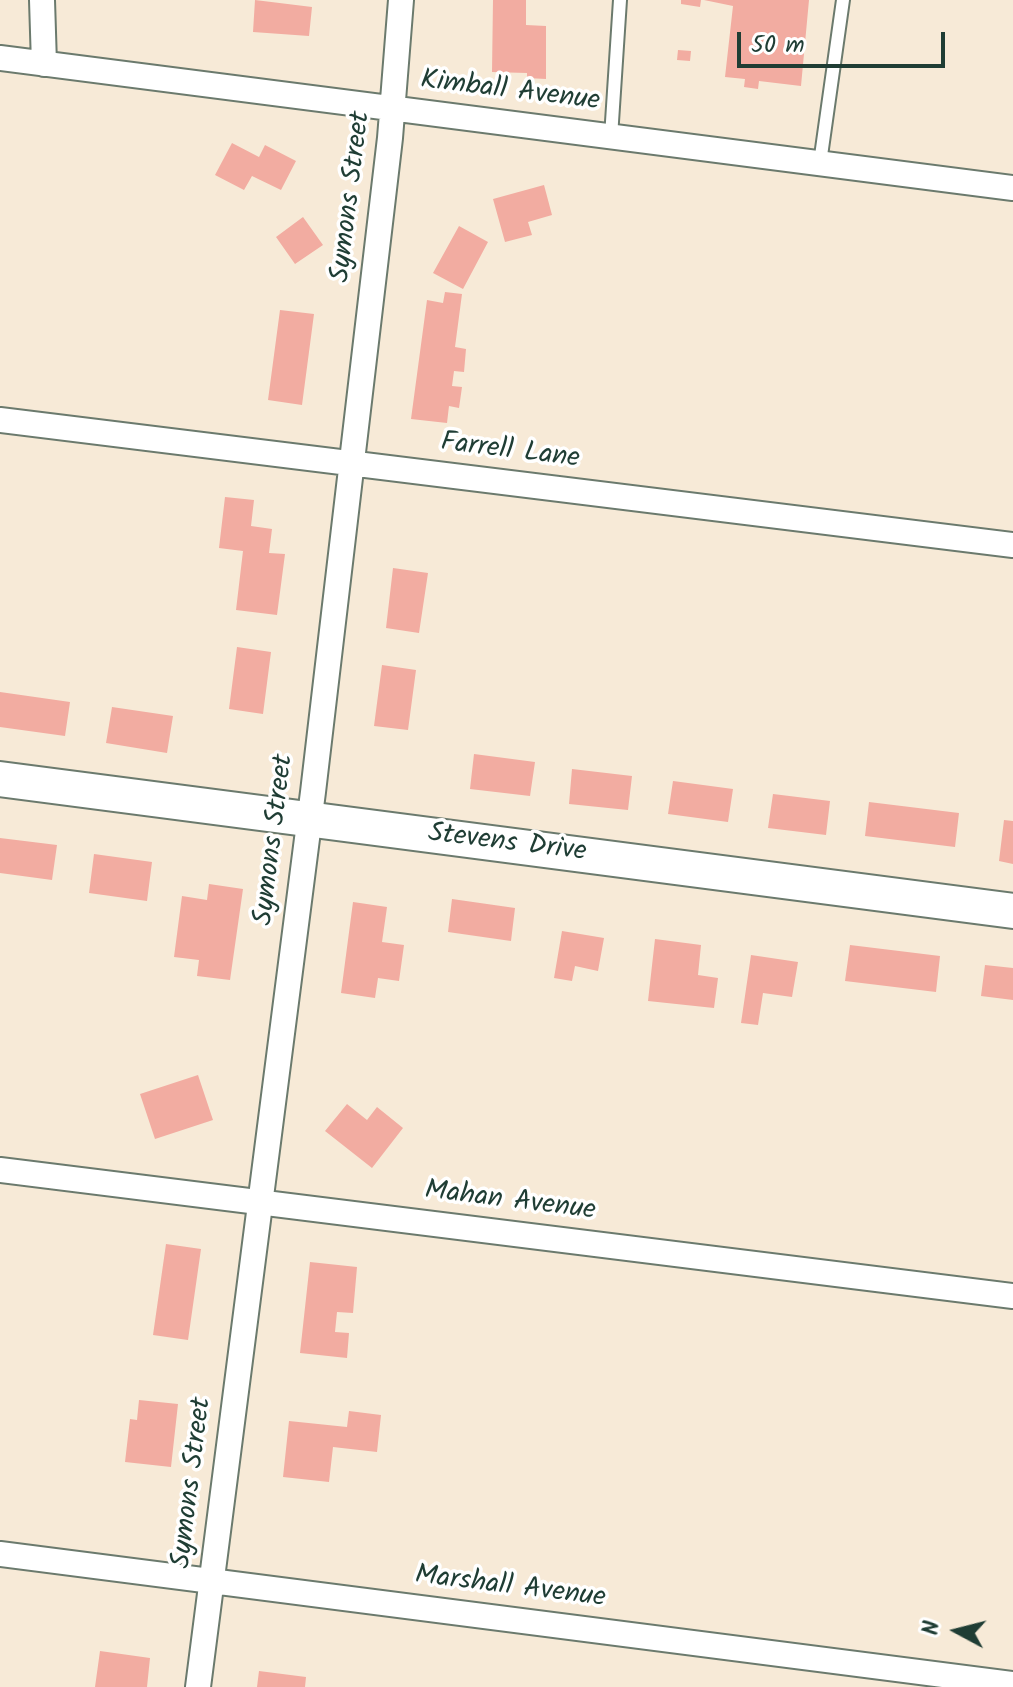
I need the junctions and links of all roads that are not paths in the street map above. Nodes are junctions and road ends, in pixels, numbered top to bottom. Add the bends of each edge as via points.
1 (42, 0) edge
2 (401, 0) edge
3 (620, 0) edge
4 (843, 0) edge
5 (0, 58) edge
6 (44, 64) junction
7 (393, 109) junction
8 (611, 137) junction
9 (820, 163) junction
10 (1013, 188) edge
11 (0, 420) edge
12 (352, 463) junction
13 (1013, 545) edge
14 (0, 779) edge
15 (310, 819) junction
16 (1013, 911) edge
17 (0, 1170) edge
18 (260, 1202) junction
19 (1013, 1296) edge
20 (0, 1554) edge
21 (211, 1581) junction
22 (1013, 1684) edge
23 (198, 1687) edge

1 - 6 street
2 - 7 street, Symons Street
3 - 8 lane
4 - 9 lane
5 - 6 street, Kimball Avenue
6 - 7 street, Kimball Avenue
7 - 8 street, Kimball Avenue
7 - 12 street, Symons Street
8 - 9 street, Kimball Avenue
9 - 10 street, Kimball Avenue
11 - 12 street, Farrell Lane
12 - 13 street, Farrell Lane
12 - 15 street, Symons Street
14 - 15 main road, Stevens Drive
15 - 16 main road, Stevens Drive
15 - 18 street, Symons Street
17 - 18 street, Mahan Avenue
18 - 19 street, Mahan Avenue
18 - 21 street, Symons Street
20 - 21 street, Marshall Avenue
21 - 22 street, Marshall Avenue
21 - 23 street, Symons Street

